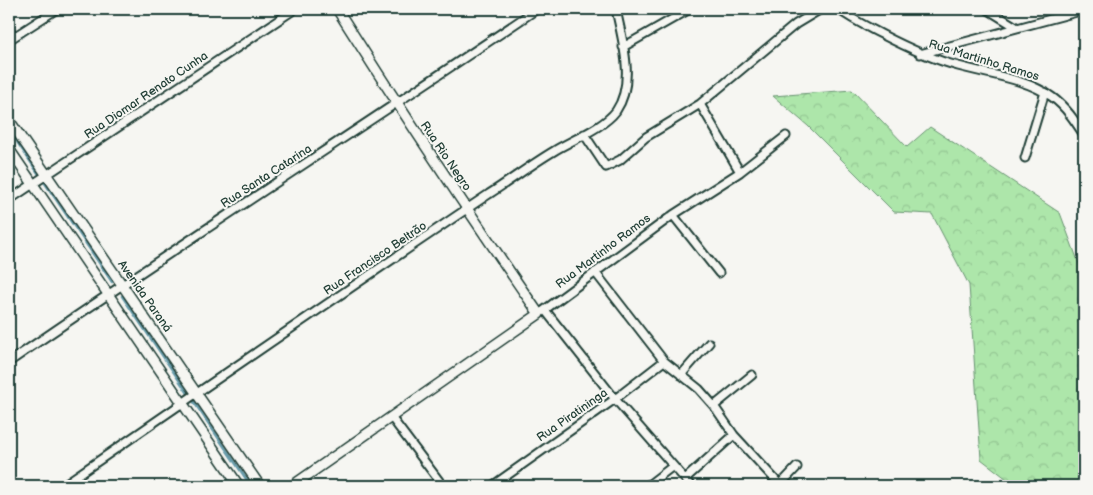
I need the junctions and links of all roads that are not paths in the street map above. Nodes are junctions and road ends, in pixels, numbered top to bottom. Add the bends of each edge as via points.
1 (57, 9) edge
2 (295, 9) edge
3 (336, 9) edge
4 (537, 9) edge
5 (616, 9) edge
6 (690, 9) edge
7 (821, 9) edge
8 (838, 9) edge
9 (987, 9) edge
10 (1084, 10) edge
11 (1016, 27) junction
12 (9, 40) edge
13 (623, 47) junction
14 (920, 54) junction
15 (1045, 92) junction
16 (396, 104) junction
17 (700, 104) junction
18 (9, 120) edge
19 (584, 134) junction
20 (1084, 134) edge
21 (786, 136) dead end
22 (9, 149) edge
23 (1025, 158) dead end
24 (740, 172) junction
25 (45, 176) junction
26 (33, 183) junction
27 (9, 200) edge
28 (467, 209) junction
29 (673, 215) junction
30 (595, 272) junction
31 (719, 273) dead end
32 (122, 284) junction
33 (108, 294) junction
34 (542, 312) junction
35 (709, 343) dead end
36 (664, 361) junction
37 (9, 362) edge
38 (681, 375) junction
39 (752, 375) dead end
40 (194, 395) junction
41 (615, 399) junction
42 (183, 403) junction
43 (714, 406) junction
44 (391, 417) junction
45 (734, 434) junction
46 (673, 466) junction
47 (797, 467) dead end
48 (685, 479) junction
49 (62, 486) edge
50 (239, 486) edge
51 (260, 486) edge
52 (292, 486) edge
53 (443, 486) edge
54 (492, 486) edge
55 (647, 486) edge
56 (691, 486) edge
57 (781, 486) edge

1 - 12 street
2 - 25 street, Rua Diomar Renato Cunha
3 - 16 street, Rua Rio Negro
4 - 16 street, Rua Santa Catarina
5 - 13 street, Rua Francisco Beltrão
6 - 13 street
7 - 17 street via 796,24
8 - 14 street, Rua Martinho Ramos
9 - 11 street
10 - 11 street
11 - 14 street
13 - 19 street, Rua Francisco Beltrão via 626,91 622,100 612,115
14 - 15 street, Rua Martinho Ramos via 1019,81
15 - 20 street, Rua Martinho Ramos via 1069,112
15 - 23 street
16 - 28 street, Rua Rio Negro
16 - 32 street, Rua Santa Catarina
17 - 19 street via 646,136 620,160 606,167
17 - 24 street
18 - 25 street, Avenida Paraná
19 - 28 street, Rua Francisco Beltrão
21 - 24 street, Rua Martinho Ramos
22 - 26 street
24 - 29 street, Rua Martinho Ramos
25 - 26 street, Rua Diomar Renato Cunha
25 - 32 street, Avenida Paraná
26 - 27 street, Rua Diomar Renato Cunha
26 - 33 street
28 - 34 street, Rua Rio Negro
28 - 40 street, Rua Francisco Beltrão
29 - 30 street, Rua Martinho Ramos
29 - 31 street
30 - 34 street, Rua Martinho Ramos
30 - 36 street
32 - 33 street, Rua Santa Catarina
32 - 40 street, Avenida Paraná
33 - 37 street, Rua Santa Catarina
33 - 42 street
34 - 41 street, Rua Rio Negro
34 - 44 street, Rua Martinho Ramos
35 - 38 street
36 - 38 street
36 - 41 street, Rua Piratininga
38 - 43 street
39 - 43 street
40 - 42 street, Rua Francisco Beltrão
40 - 51 street, Avenida Paraná
41 - 46 street, Rua Rio Negro
41 - 54 street, Rua Piratininga
42 - 49 street, Rua Francisco Beltrão
42 - 50 street
43 - 45 street
44 - 52 street, Rua Martinho Ramos
44 - 53 street
45 - 48 street
45 - 57 street
46 - 48 street, Rua Rio Negro
46 - 55 street
47 - 57 street
48 - 56 street, Rua Rio Negro

